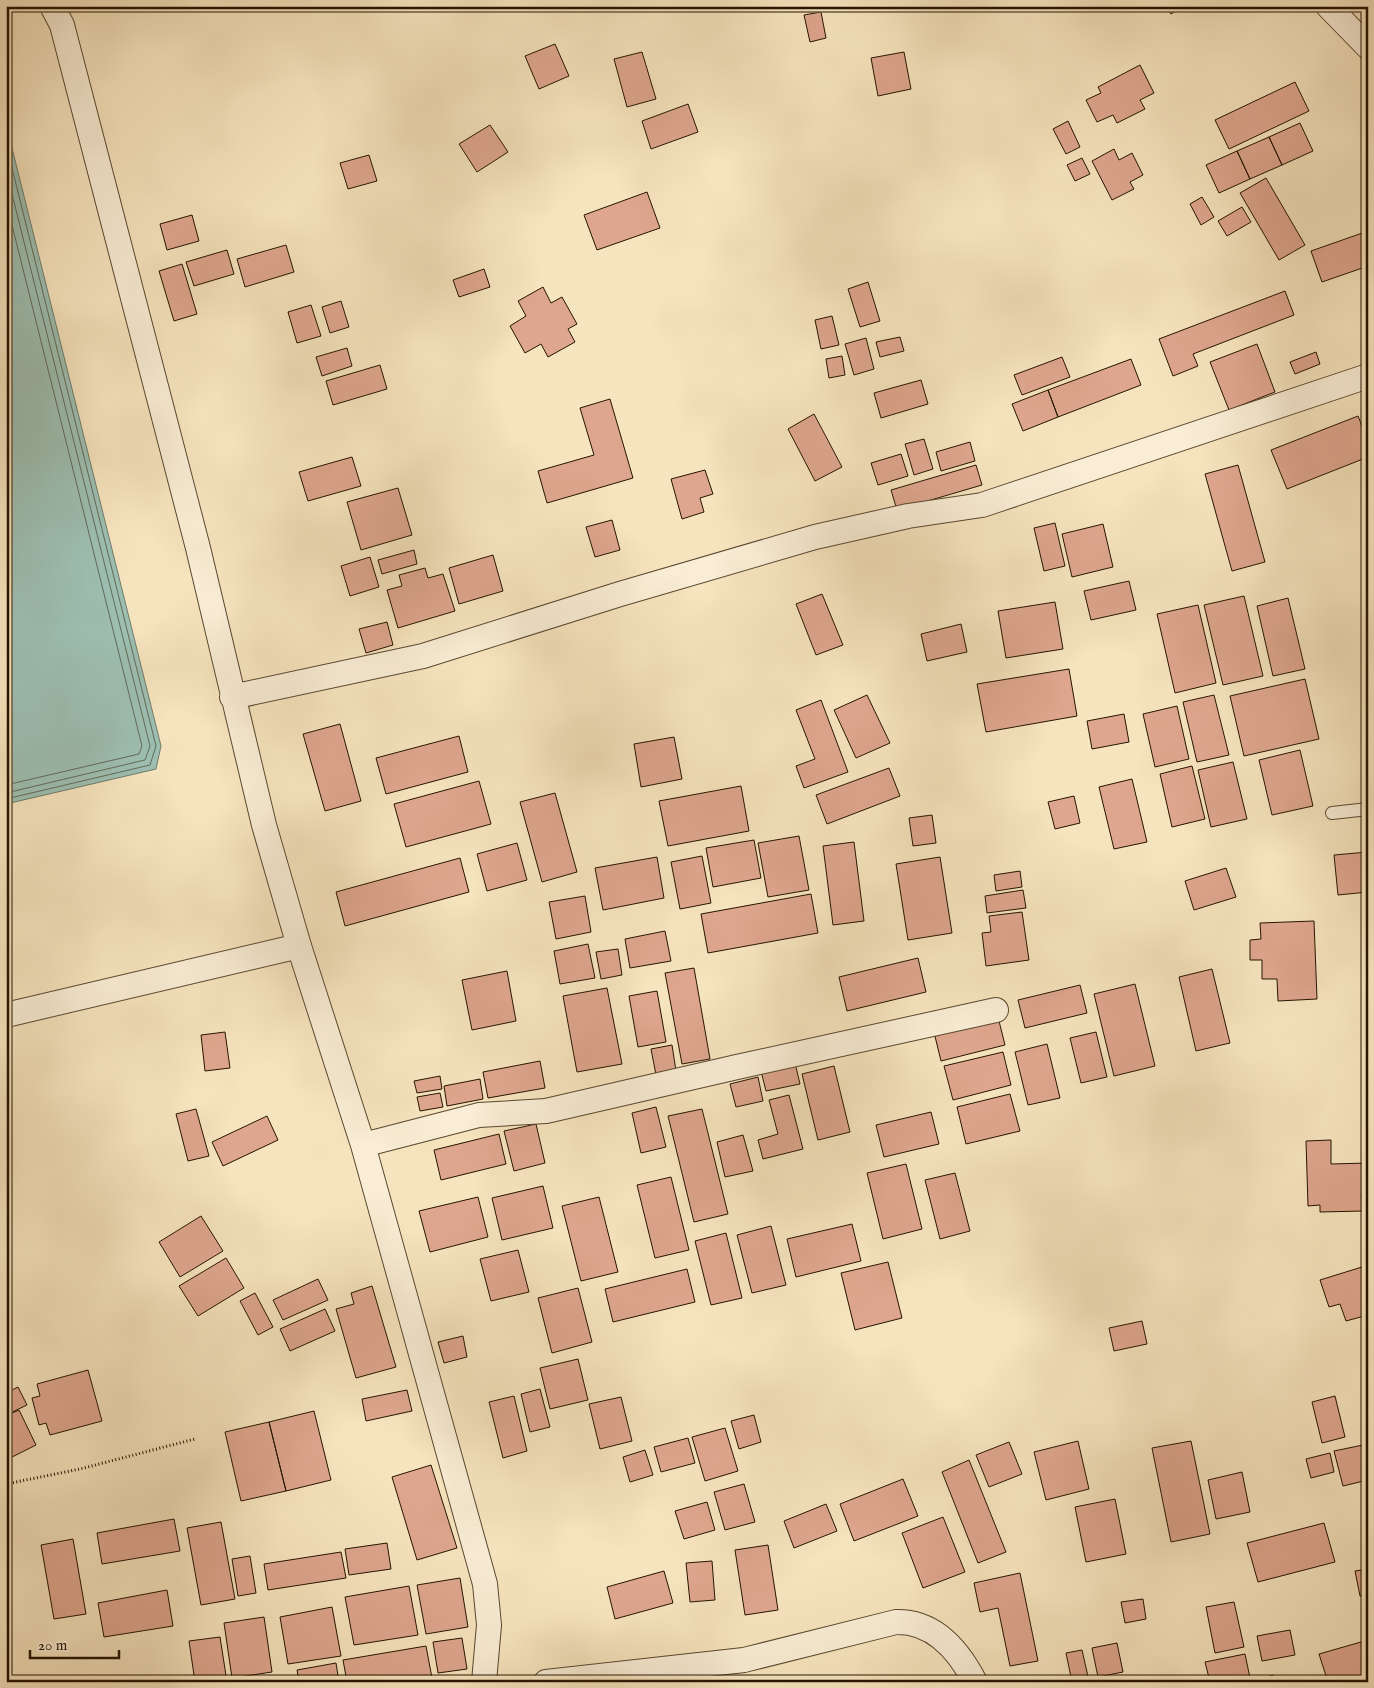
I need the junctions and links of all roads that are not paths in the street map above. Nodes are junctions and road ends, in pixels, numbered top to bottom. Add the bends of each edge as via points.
1 (52, 6) edge
2 (1328, 6) edge
3 (1368, 47) edge
4 (1368, 376) edge
5 (232, 697) junction
6 (1368, 809) edge
7 (1332, 813) dead end
8 (299, 946) junction
9 (996, 1010) dead end
10 (6, 1016) edge
11 (363, 1145) junction
12 (484, 1682) edge
13 (546, 1682) edge
14 (975, 1682) edge

1 - 5 street via 62,25 72,63 198,548
2 - 3 street
4 - 5 street via 982,505 908,516 816,538 620,594 423,656
5 - 8 street
6 - 7 lane
8 - 10 street
8 - 11 street
9 - 11 street via 546,1111 479,1115
11 - 12 street via 485,1584 489,1626
13 - 14 street via 744,1660 896,1622 922,1626 937,1634 965,1663

